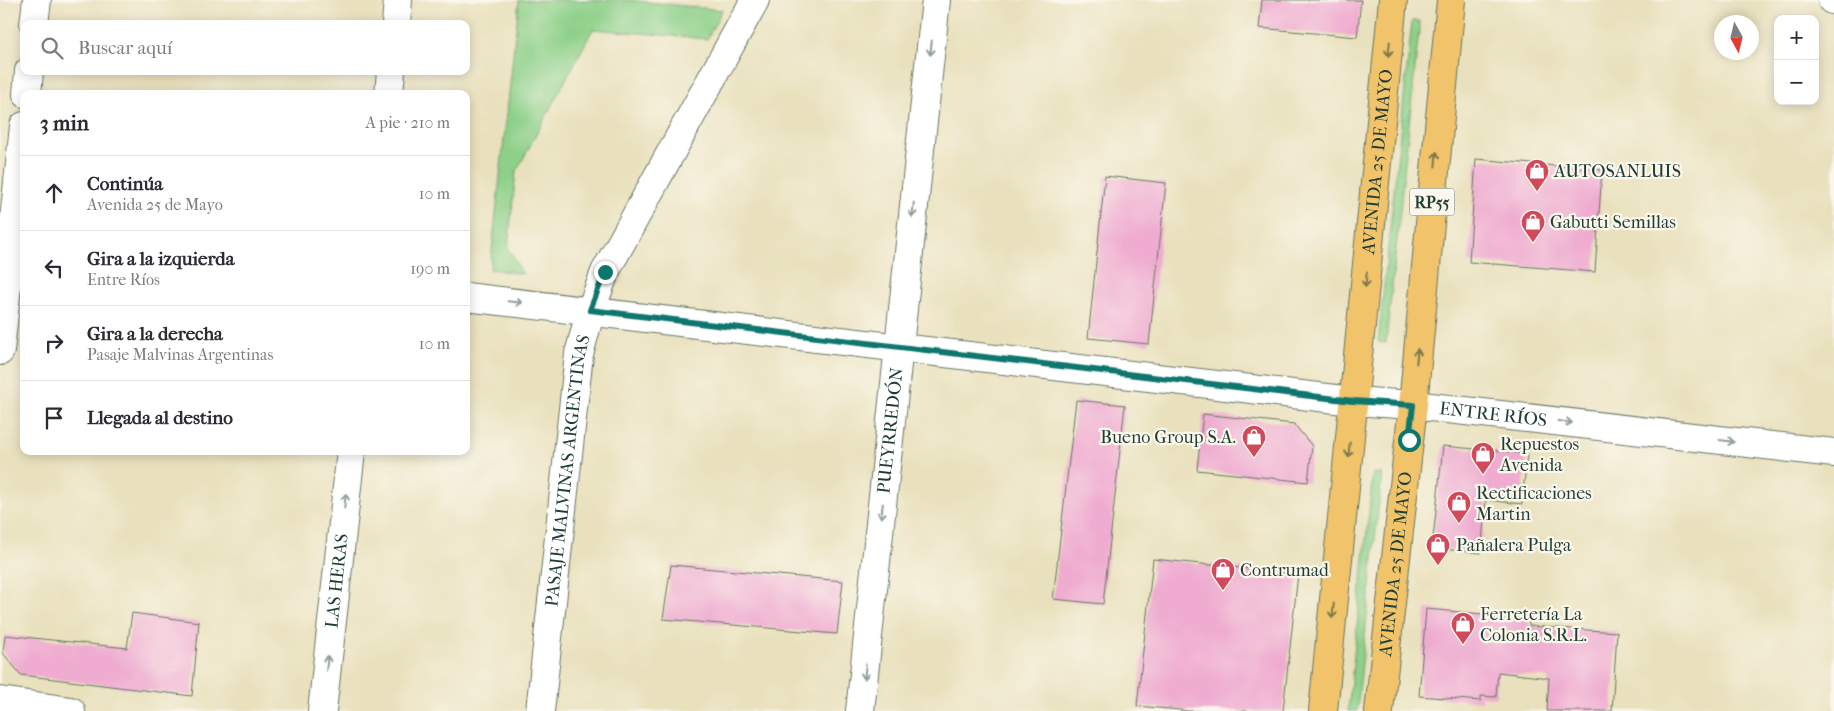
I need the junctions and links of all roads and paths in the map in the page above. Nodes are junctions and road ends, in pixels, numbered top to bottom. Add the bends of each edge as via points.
1 (37, 0) edge
2 (398, 0) edge
3 (755, 0) edge
4 (936, 0) edge
5 (1394, 0) edge
6 (1451, 0) edge
7 (34, 20) edge
8 (396, 20) edge
9 (29, 75) edge
10 (391, 75) edge
11 (27, 90) edge
12 (389, 90) edge
13 (20, 166) edge
14 (12, 245) edge
15 (470, 297) edge
16 (590, 310) junction
17 (899, 348) junction
18 (0, 351) edge
19 (1353, 401) junction
20 (1413, 405) junction
21 (1834, 453) edge
22 (351, 455) edge
23 (0, 701) edge
24 (71, 711) edge
25 (322, 711) edge
26 (540, 711) edge
27 (860, 711) edge
28 (1323, 711) edge
29 (1379, 711) edge

1 - 7 street
2 - 8 street
3 - 16 street, PASAJE MALVINAS ARGENTINAS via 605,272
4 -> 17 street, PUEYRREDÓN
5 -> 19 main road, AVENIDA 25 DE MAYO
20 -> 6 main road, AVENIDA 25 DE MAYO / RP55
9 - 11 street
10 - 12 street
13 - 14 street
14 - 18 street
15 -> 16 street, ENTRE RÍOS
16 - 17 street, ENTRE RÍOS
16 - 26 street, PASAJE MALVINAS ARGENTINAS via 579,354
17 - 19 street, ENTRE RÍOS
17 -> 27 street, PUEYRREDÓN
19 - 20 street, ENTRE RÍOS
19 -> 28 main road, AVENIDA 25 DE MAYO
20 -> 21 street, ENTRE RÍOS
20 - 29 main road, AVENIDA 25 DE MAYO / RP55
25 -> 22 street, LAS HERAS
23 - 24 street

